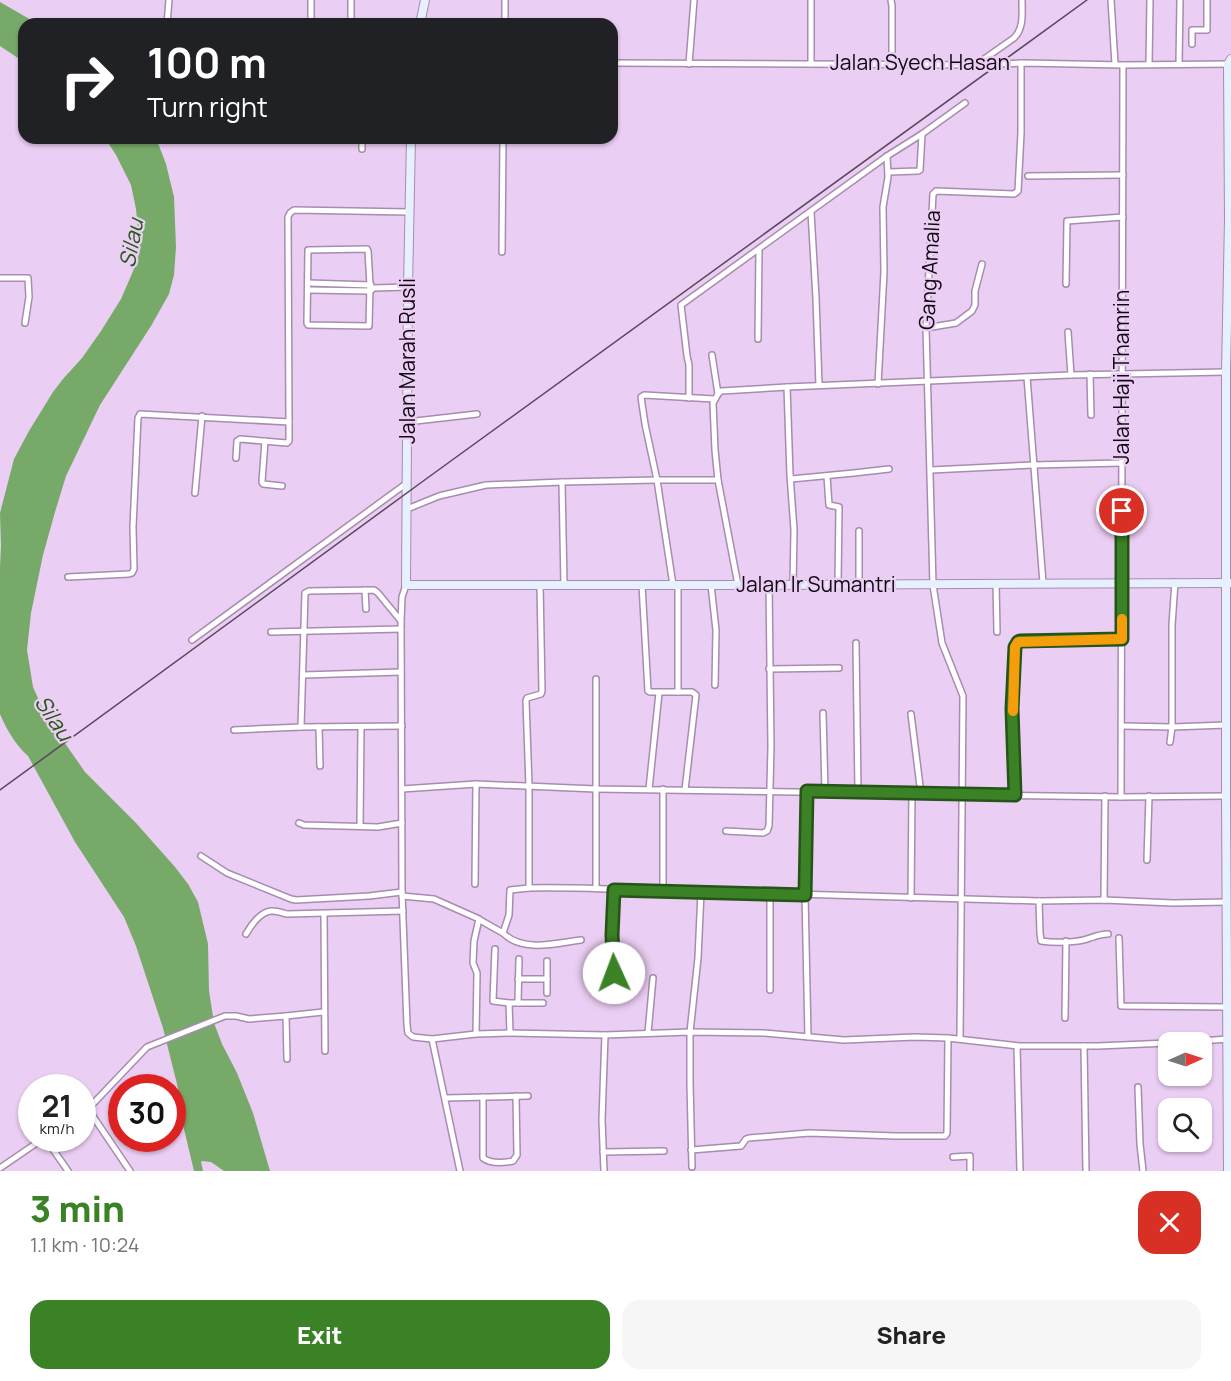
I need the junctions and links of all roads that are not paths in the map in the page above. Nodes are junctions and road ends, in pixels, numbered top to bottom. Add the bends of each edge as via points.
1 (169, 0) edge
2 (310, 0) edge
3 (351, 0) edge
4 (424, 0) edge
5 (505, 0) edge
6 (694, 0) edge
7 (811, 0) edge
8 (891, 0) edge
9 (1022, 0) edge
10 (1111, 0) edge
11 (1150, 0) edge
12 (1180, 0) edge
13 (1207, 0) edge
14 (168, 18) edge
15 (311, 18) edge
16 (351, 18) edge
17 (421, 18) edge
18 (505, 18) edge
19 (1192, 44) dead end
20 (618, 63) edge
21 (1021, 63) junction
22 (1230, 63) edge
23 (689, 64) junction
24 (811, 64) junction
25 (892, 64) junction
26 (1115, 64) junction
27 (1149, 64) junction
28 (1179, 64) junction
29 (975, 65) junction
30 (1124, 65) junction
31 (965, 103) dead end
32 (1229, 122) edge
33 (922, 134) junction
34 (362, 144) edge
35 (411, 144) edge
36 (503, 144) edge
37 (362, 149) dead end
38 (886, 156) junction
39 (888, 172) junction
40 (1123, 175) junction
41 (1028, 176) dead end
42 (409, 212) junction
43 (811, 212) junction
44 (1123, 217) junction
45 (759, 250) junction
46 (502, 252) dead end
47 (982, 264) dead end
48 (0, 278) edge
49 (308, 283) junction
50 (1066, 284) dead end
51 (408, 287) junction
52 (371, 288) junction
53 (308, 290) junction
54 (25, 323) dead end
55 (926, 328) junction
56 (1068, 332) dead end
57 (758, 339) dead end
58 (712, 355) dead end
59 (1226, 372) junction
60 (1090, 374) junction
61 (1122, 374) junction
62 (1071, 375) junction
63 (1027, 377) junction
64 (927, 382) junction
65 (878, 384) junction
66 (819, 386) junction
67 (787, 387) junction
68 (716, 396) junction
69 (689, 398) junction
70 (477, 414) dead end
71 (1091, 415) dead end
72 (202, 416) junction
73 (289, 422) junction
74 (407, 422) junction
75 (265, 441) junction
76 (236, 458) dead end
77 (1122, 464) junction
78 (1033, 465) junction
79 (889, 469) dead end
80 (931, 470) junction
81 (827, 476) junction
82 (791, 479) junction
83 (657, 480) junction
84 (718, 480) junction
85 (562, 482) junction
86 (407, 483) junction
87 (282, 486) dead end
88 (195, 493) dead end
89 (407, 509) junction
90 (859, 531) dead end
91 (68, 577) dead end
92 (1175, 582) junction
93 (996, 583) junction
94 (1043, 583) junction
95 (1122, 583) junction
96 (1229, 583) edge
97 (406, 585) junction
98 (540, 585) junction
99 (564, 585) junction
100 (642, 585) junction
101 (676, 585) junction
102 (711, 585) junction
103 (738, 585) junction
104 (769, 585) junction
105 (793, 585) junction
106 (838, 585) junction
107 (859, 585) junction
108 (933, 585) junction
109 (365, 590) junction
110 (366, 609) dead end
111 (401, 621) junction
112 (401, 629) junction
113 (304, 630) junction
114 (271, 632) dead end
115 (997, 632) dead end
116 (1122, 639) junction
117 (192, 640) dead end
118 (856, 643) dead end
119 (839, 668) dead end
120 (769, 669) junction
121 (401, 672) junction
122 (303, 675) junction
123 (596, 679) dead end
124 (715, 685) dead end
125 (678, 692) junction
126 (659, 693) junction
127 (824, 713) dead end
128 (911, 714) dead end
129 (1226, 725) junction
130 (402, 726) junction
131 (1122, 726) junction
132 (301, 727) junction
133 (319, 727) junction
134 (362, 727) junction
135 (1172, 727) junction
136 (234, 730) dead end
137 (1170, 742) dead end
138 (320, 766) dead end
139 (476, 784) junction
140 (529, 786) junction
141 (402, 789) junction
142 (596, 789) junction
143 (649, 789) junction
144 (663, 789) junction
145 (685, 790) junction
146 (770, 791) junction
147 (807, 791) junction
148 (825, 792) junction
149 (858, 792) junction
150 (912, 793) junction
151 (921, 794) junction
152 (962, 795) junction
153 (1015, 795) junction
154 (1105, 796) junction
155 (1121, 796) junction
156 (1149, 796) junction
157 (1226, 796) junction
158 (299, 823) dead end
159 (402, 824) junction
160 (360, 826) junction
161 (726, 831) dead end
162 (201, 856) dead end
163 (1147, 860) dead end
164 (475, 884) dead end
165 (529, 888) junction
166 (596, 888) junction
167 (614, 890) junction
168 (663, 890) junction
169 (701, 892) junction
170 (402, 894) junction
171 (770, 894) junction
172 (805, 895) junction
173 (911, 898) junction
174 (962, 899) junction
175 (1104, 900) junction
176 (1040, 901) junction
177 (1227, 902) junction
178 (403, 911) junction
179 (324, 914) junction
180 (480, 920) junction
181 (503, 933) junction
182 (246, 934) dead end
183 (1108, 934) dead end
184 (1119, 938) dead end
185 (581, 940) dead end
186 (1066, 941) junction
187 (495, 949) dead end
188 (519, 959) dead end
189 (547, 961) dead end
190 (614, 973) dead end
191 (653, 978) dead end
192 (518, 979) junction
193 (547, 979) junction
194 (770, 990) dead end
195 (547, 993) dead end
196 (509, 1002) junction
197 (518, 1003) junction
198 (543, 1003) dead end
199 (1227, 1007) junction
200 (323, 1012) junction
201 (286, 1016) junction
202 (1065, 1018) dead end
203 (690, 1032) junction
204 (510, 1033) junction
205 (648, 1033) junction
206 (476, 1034) junction
207 (605, 1035) junction
208 (808, 1037) junction
209 (948, 1038) junction
210 (960, 1038) junction
211 (432, 1039) junction
212 (1228, 1039) junction
213 (1212, 1040) edge
214 (1158, 1043) edge
215 (1017, 1046) junction
216 (1084, 1046) junction
217 (325, 1051) dead end
218 (287, 1059) dead end
219 (1138, 1087) dead end
220 (516, 1096) junction
221 (528, 1096) dead end
222 (483, 1097) junction
223 (445, 1098) junction
224 (96, 1099) edge
225 (96, 1126) edge
226 (691, 1150) junction
227 (664, 1151) dead end
228 (23, 1152) edge
229 (54, 1152) edge
230 (603, 1152) junction
231 (953, 1157) dead end
232 (692, 1167) dead end
233 (0, 1168) edge
234 (68, 1171) edge
235 (130, 1171) edge
236 (460, 1171) edge
237 (604, 1171) edge
238 (970, 1171) edge
239 (1020, 1171) edge
240 (1086, 1171) edge
241 (1143, 1171) edge
242 (1228, 1171) edge

1 - 14 street
2 - 15 street
3 - 16 street
4 - 17 main road
5 - 18 street
6 - 23 street
7 - 24 street
8 - 25 street
9 - 29 street via 1018,33
10 - 26 street
11 - 27 street
12 - 28 street
13 - 19 street via 1207,30 1192,30
20 - 23 street, Jalan Syech Hasan
21 - 26 street, Jalan Syech Hasan
21 - 29 street, Jalan Syech Hasan
21 - 55 street, Gang Amalia via 1019,188 1014,194 934,193
22 - 28 street, Jalan Syech Hasan
22 - 32 main road
23 - 24 street, Jalan Syech Hasan
24 - 25 street, Jalan Syech Hasan
25 - 29 street, Jalan Syech Hasan
26 - 30 street, Jalan Syech Hasan
27 - 28 street, Jalan Syech Hasan
27 - 30 street, Jalan Syech Hasan
30 - 40 street, Jalan Haji Thamrin
31 - 33 street
32 - 59 main road
33 - 38 street
33 - 39 street via 920,170
34 - 37 street
35 - 42 main road, Jalan Marah Rusli
36 - 46 street
38 - 39 street
38 - 43 street
39 - 65 street via 883,210 884,282
40 - 41 street
40 - 44 street, Jalan Haji Thamrin
42 - 51 main road, Jalan Marah Rusli
42 - 73 street via 294,210 288,215
43 - 45 street
43 - 66 street
44 - 50 street via 1067,221
44 - 61 street, Jalan Haji Thamrin
45 - 57 street
45 - 69 street via 681,305
47 - 55 street via 972,311 956,323
48 - 54 street via 28,278
49 - 52 street
49 - 52 street via 308,250 367,249
49 - 53 street
51 - 52 street
51 - 74 main road, Jalan Marah Rusli
52 - 53 street
52 - 53 street via 369,326 310,326
55 - 64 street, Gang Amalia
56 - 62 street
58 - 68 street
59 - 61 street
59 - 96 main road
60 - 61 street
60 - 62 street
60 - 71 street
61 - 77 street, Jalan Haji Thamrin
62 - 63 street
63 - 64 street
63 - 78 street
64 - 65 street
64 - 80 street, Gang Amalia
65 - 66 street
66 - 67 street
67 - 68 street via 725,390
67 - 82 street
68 - 69 street
68 - 84 street via 713,409
69 - 83 street via 641,397
70 - 74 street
72 - 73 street
72 - 88 street
72 - 91 street via 140,414 134,569 129,574
73 - 75 street via 288,441
74 - 86 main road, Jalan Marah Rusli
75 - 76 street via 240,438
75 - 87 street via 262,482
77 - 78 street
77 - 95 street, Jalan Haji Thamrin
78 - 80 street
78 - 94 street
79 - 81 street
80 - 108 street, Gang Amalia
81 - 82 street
81 - 106 street via 829,505 839,507
82 - 105 street
83 - 84 street
83 - 85 street
83 - 101 street
84 - 103 street
85 - 89 street via 486,485 439,496
85 - 99 street
86 - 89 main road, Jalan Marah Rusli
86 - 117 street
89 - 97 main road, Jalan Marah Rusli
90 - 107 street
92 - 95 main road, Jalan Ir Sumantri
92 - 96 main road, Jalan Ir Sumantri
92 - 135 street
93 - 94 main road, Jalan Ir Sumantri
93 - 108 main road, Jalan Ir Sumantri
93 - 115 street
94 - 95 main road, Jalan Ir Sumantri
95 - 116 street, Jalan Haji Thamrin
96 - 129 main road
97 - 98 main road, Jalan Ir Sumantri
97 - 111 street
98 - 99 main road, Jalan Ir Sumantri
98 - 140 street via 542,692 526,699
99 - 100 main road, Jalan Ir Sumantri
100 - 101 main road, Jalan Ir Sumantri
100 - 126 street via 648,690
101 - 102 main road, Jalan Ir Sumantri
101 - 125 street
102 - 103 main road, Jalan Ir Sumantri
102 - 124 street via 716,630
103 - 104 main road, Jalan Ir Sumantri
104 - 105 main road, Jalan Ir Sumantri
104 - 120 street
105 - 106 main road, Jalan Ir Sumantri
106 - 107 main road, Jalan Ir Sumantri
107 - 108 main road, Jalan Ir Sumantri
108 - 152 street, Gang Amalia via 942,642 963,696
109 - 110 street
109 - 111 street via 376,591
109 - 113 street via 307,591
111 - 112 street
112 - 113 street
112 - 121 street
113 - 114 street
113 - 122 street
116 - 131 street, Jalan Haji Thamrin
116 - 153 street via 1016,644 1012,709
118 - 149 street
119 - 120 street
120 - 146 street
121 - 122 street
121 - 130 street
122 - 132 street
123 - 142 street
125 - 126 street
125 - 145 street via 696,695
126 - 143 street
127 - 148 street
128 - 151 street
129 - 135 street
129 - 157 main road
130 - 134 street
130 - 141 street
131 - 135 street
131 - 155 street, Jalan Haji Thamrin
132 - 133 street
132 - 136 street
133 - 134 street
133 - 138 street
134 - 160 street
135 - 137 street
139 - 140 street
139 - 141 street
139 - 164 street
140 - 142 street
140 - 165 street
141 - 159 street
142 - 143 street
142 - 166 street
143 - 144 street
144 - 145 street
144 - 168 street
145 - 146 street
146 - 147 street
146 - 161 street via 767,831
147 - 148 street
147 - 172 street
148 - 149 street
149 - 150 street
150 - 151 street
150 - 173 street
151 - 152 street
152 - 153 street
152 - 174 street, Gang Amalia
153 - 154 street
154 - 155 street
154 - 175 street
155 - 156 street
156 - 157 street
156 - 163 street
157 - 177 main road
158 - 160 street
159 - 160 street
159 - 170 street
162 - 170 street via 227,873 291,899
165 - 166 street
165 - 181 street via 510,890
166 - 167 street
167 - 168 street
167 - 190 street
168 - 169 street
169 - 171 street
169 - 203 street
170 - 178 street
170 - 180 street via 434,899
171 - 172 street
171 - 194 street
172 - 173 street
172 - 208 street
173 - 174 street
174 - 176 street
174 - 210 street, Gang Amalia
175 - 176 street
175 - 177 street
176 - 186 street via 1041,940
177 - 199 main road
178 - 179 street
178 - 211 street via 408,1033
179 - 182 street via 267,912
179 - 200 street
180 - 181 street
180 - 206 street via 473,963 477,973
181 - 185 street via 526,945
183 - 186 street
184 - 199 street via 1121,1006
186 - 202 street
187 - 196 street via 494,1001
188 - 192 street
189 - 193 street
191 - 205 street
192 - 193 street
192 - 197 street
193 - 195 street
196 - 197 street
196 - 204 street
197 - 198 street
199 - 212 main road
200 - 201 street
200 - 217 street
201 - 218 street
201 - 224 street via 225,1016 158,1042 141,1052
203 - 205 street
203 - 208 street
203 - 226 street
204 - 206 street
204 - 207 street
205 - 207 street
206 - 211 street
207 - 230 street
208 - 209 street
209 - 210 street
209 - 226 street via 945,1136 809,1133 749,1138 740,1147
210 - 215 street
211 - 223 street
212 - 213 street
212 - 242 main road
214 - 216 street
215 - 216 street
215 - 239 street
216 - 240 street
219 - 241 street
220 - 221 street
220 - 222 street
220 - 222 street via 517,1155 513,1161 503,1162 483,1158
222 - 223 street
223 - 236 street
225 - 235 street
226 - 232 street
227 - 230 street
228 - 233 street
229 - 234 street
230 - 237 street
231 - 238 street via 970,1156

